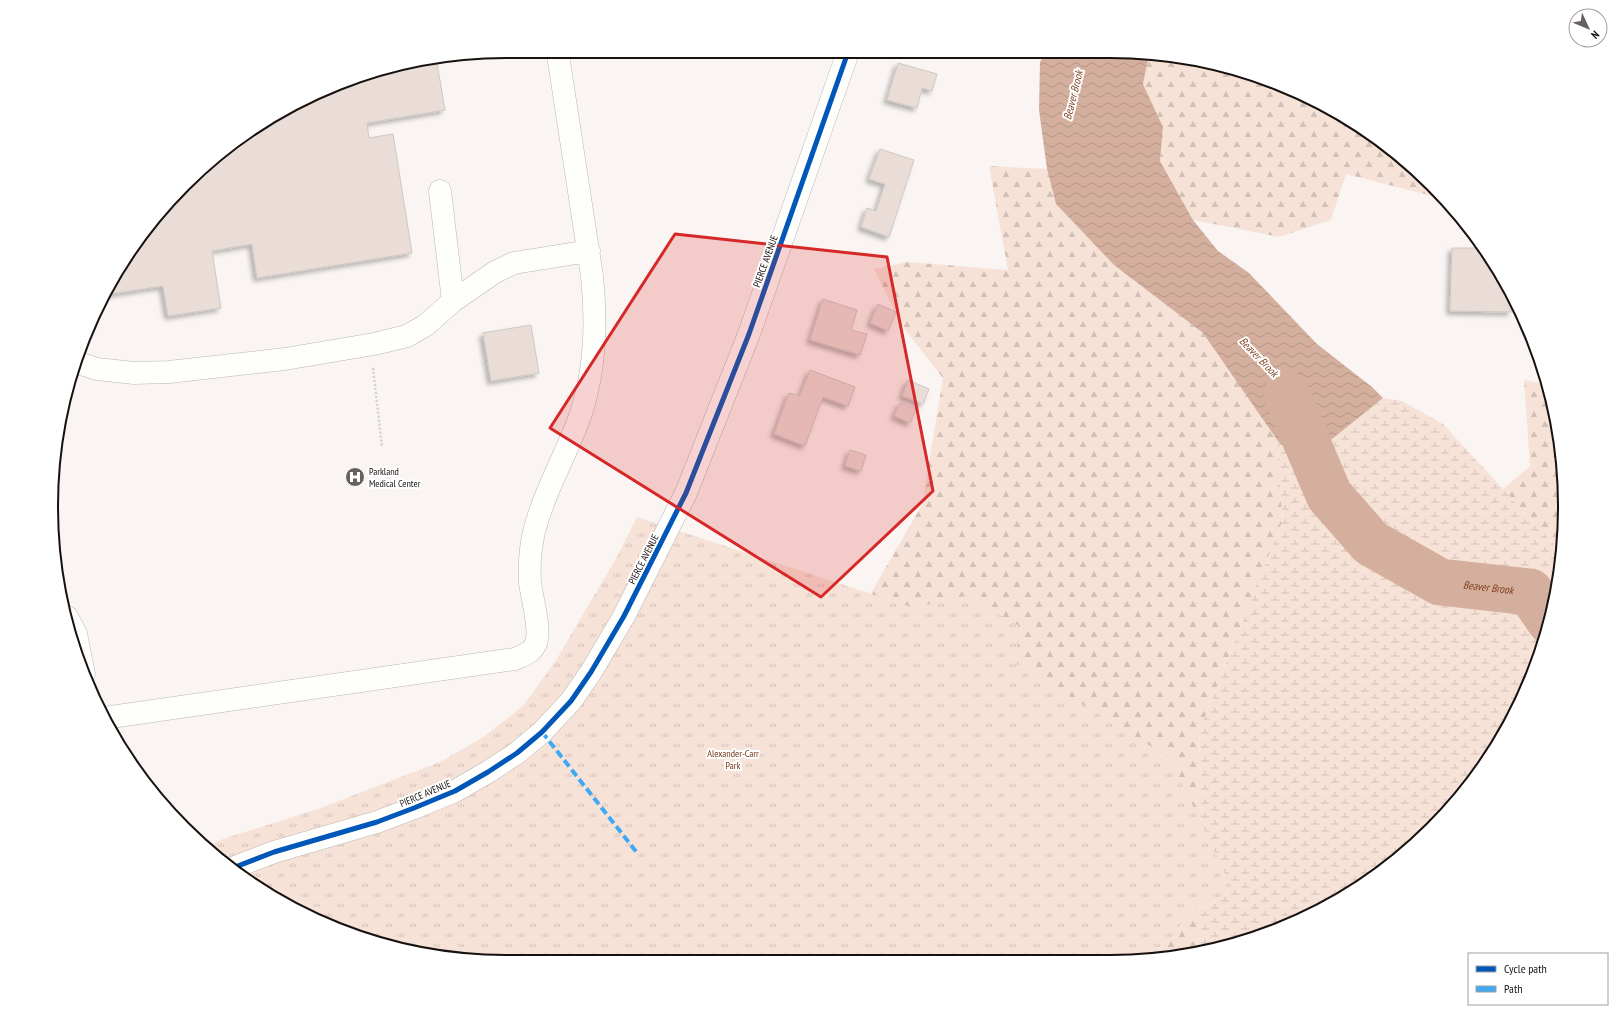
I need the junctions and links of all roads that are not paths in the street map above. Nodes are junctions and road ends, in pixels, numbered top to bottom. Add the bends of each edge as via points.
1 (558, 58) edge
2 (846, 58) edge
3 (440, 190) dead end
4 (589, 251) junction
5 (453, 301) junction
6 (81, 364) edge
7 (110, 717) edge
8 (238, 866) edge

1 - 4 street
2 - 8 street, PIERCE AVENUE via 749,334 686,493 624,616 571,701 542,732 517,753 455,791 377,822 274,852
3 - 5 street
4 - 5 street via 514,263 495,272
4 - 7 street via 595,302 592,360 579,419 546,495 534,532 530,584 536,642 530,653 515,659
5 - 6 street via 426,325 407,336 374,344 285,359 162,372 134,373 97,369

